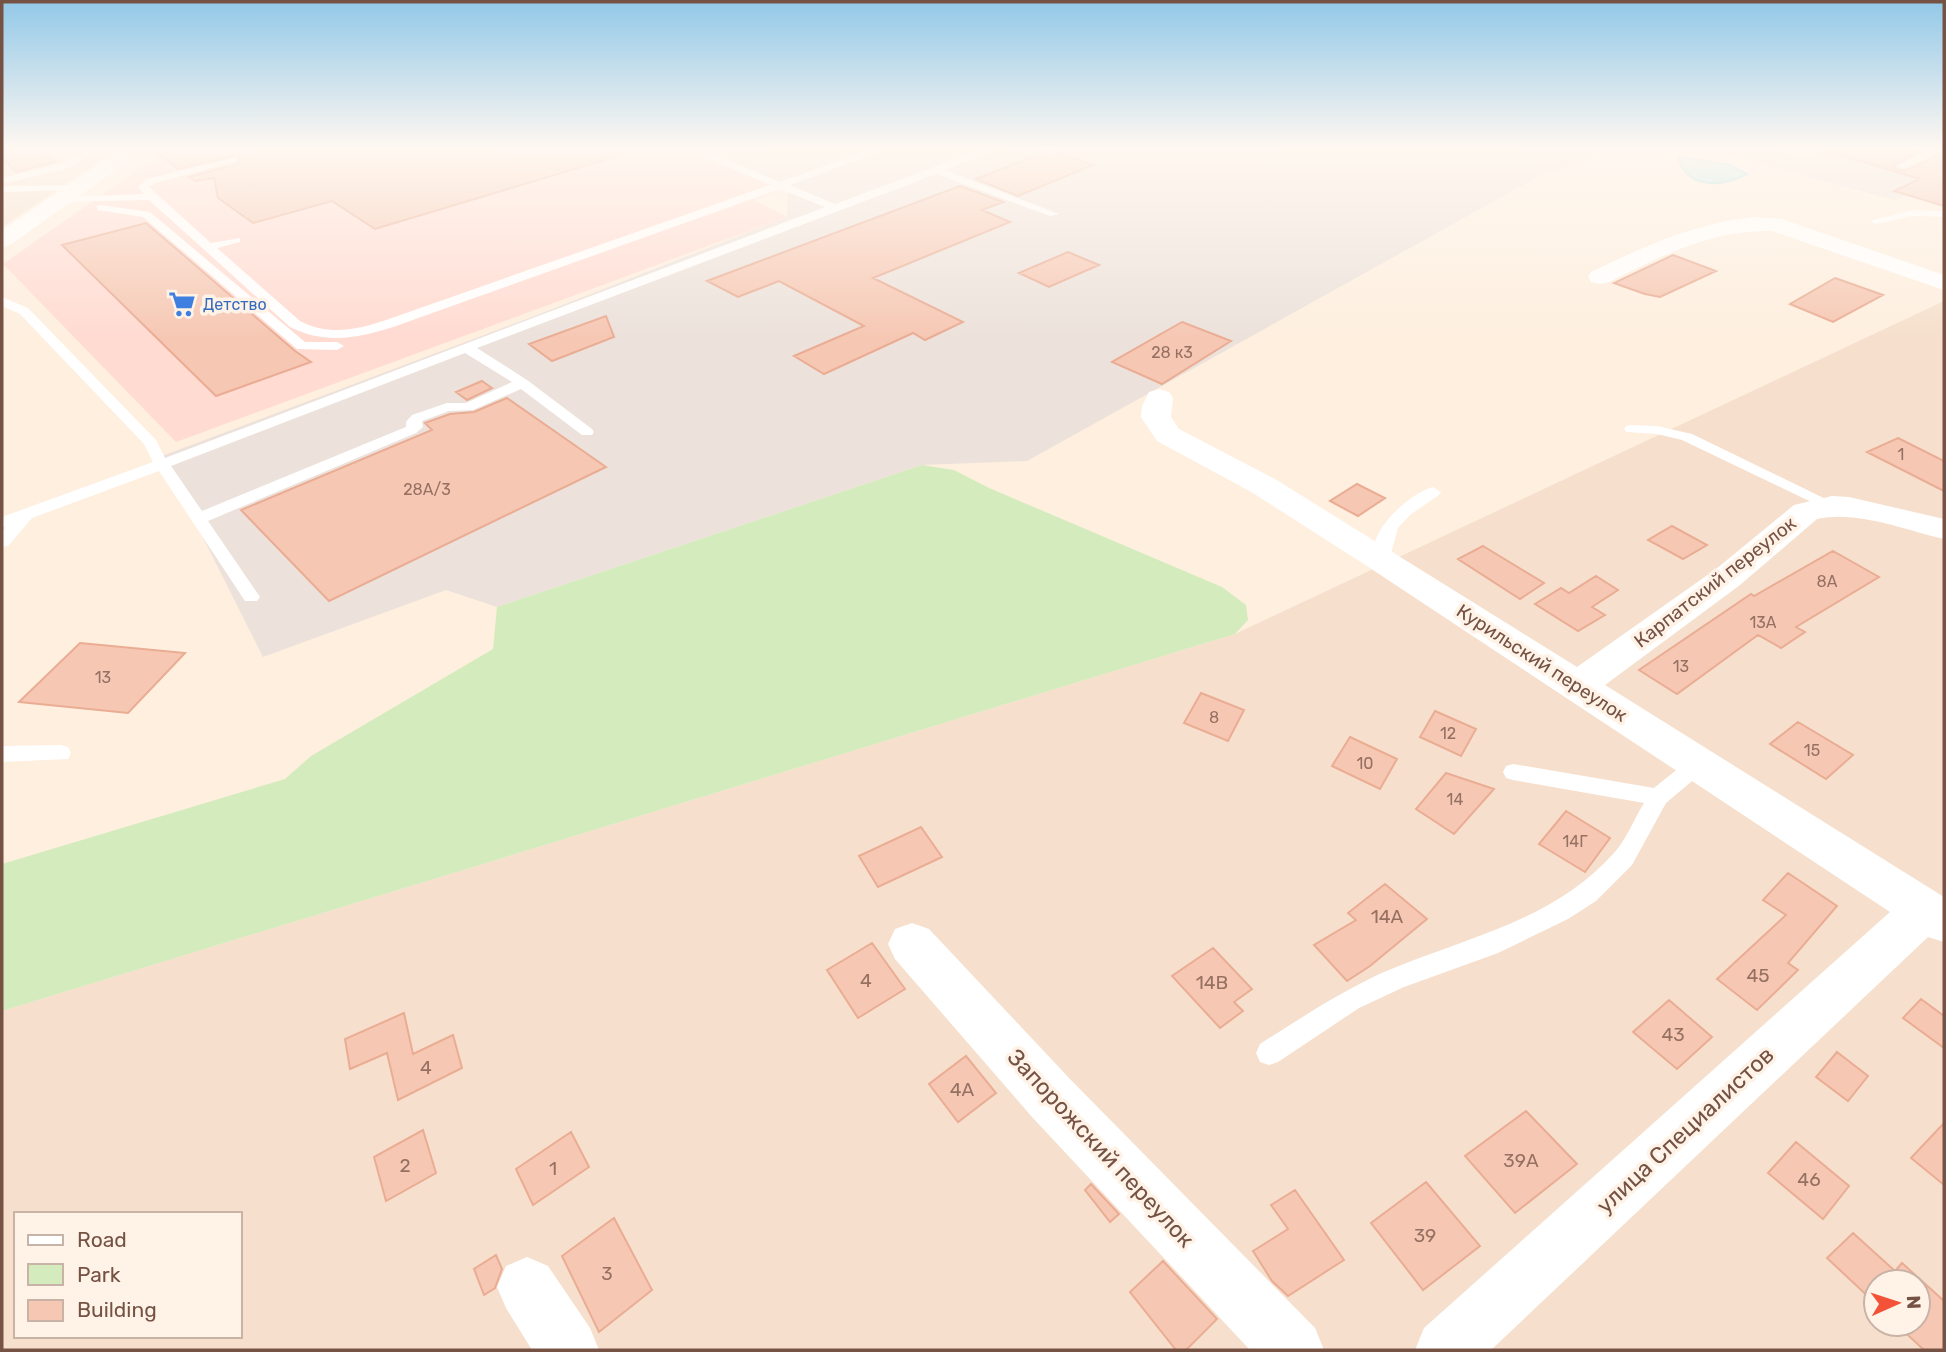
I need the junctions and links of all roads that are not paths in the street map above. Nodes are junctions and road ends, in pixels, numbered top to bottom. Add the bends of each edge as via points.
1 (50, 210) edge
2 (129, 210) edge
3 (167, 210) edge
4 (712, 210) edge
5 (830, 210) edge
6 (1044, 210) edge
7 (1054, 214) dead end
8 (1944, 214) edge
9 (1877, 221) dead end
10 (2, 240) edge
11 (236, 240) dead end
12 (208, 247) junction
13 (1600, 277) dead end
14 (1944, 283) edge
15 (2, 301) edge
16 (422, 312) junction
17 (379, 337) dead end
18 (325, 347) junction
19 (467, 348) junction
20 (522, 383) junction
21 (1159, 398) dead end
22 (1631, 429) dead end
23 (587, 432) dead end
24 (162, 464) junction
25 (1433, 492) dead end
26 (1832, 506) junction
27 (25, 516) junction
28 (198, 519) junction
29 (2, 523) edge
30 (1944, 529) edge
31 (2, 542) edge
32 (1382, 560) junction
33 (251, 597) dead end
34 (1578, 685) junction
35 (61, 753) dead end
36 (2, 754) edge
37 (1697, 765) junction
38 (1513, 772) dead end
39 (1658, 797) junction
40 (1934, 916) edge
41 (912, 944) dead end
42 (1269, 1053) dead end
43 (527, 1287) dead end
44 (568, 1350) edge
45 (1293, 1350) edge
46 (1446, 1350) edge

1 - 10 street
2 - 18 lane via 146,214 303,346
3 - 12 lane
4 - 16 lane
5 - 19 lane
6 - 7 lane
8 - 9 lane via 1913,213
11 - 12 lane
12 - 16 lane via 306,331 333,336 353,333
13 - 14 street via 1689,236 1761,223
15 - 24 lane via 24,311 151,443
16 - 18 lane
17 - 18 lane
19 - 20 lane
19 - 24 lane
20 - 23 lane
20 - 28 lane via 465,408 447,407 417,418 411,430
21 - 32 street, Курильский переулок via 1156,418 1168,435 1264,486
22 - 26 lane via 1687,437
24 - 27 lane
24 - 28 lane
25 - 32 lane via 1394,519 1383,540
26 - 30 street, Карпатский переулок
26 - 34 street, Карпатский переулок via 1806,512 1728,577
27 - 29 lane
27 - 31 lane
28 - 33 lane
32 - 34 street, Курильский переулок
34 - 37 street, Курильский переулок
35 - 36 lane
37 - 39 lane
37 - 40 street, Курильский переулок
38 - 39 lane
39 - 42 lane via 1624,858 1588,894 1489,945 1350,1000
40 - 46 street, улица Специалистов
41 - 45 street, Запорожский переулок via 1051,1098
43 - 44 street

